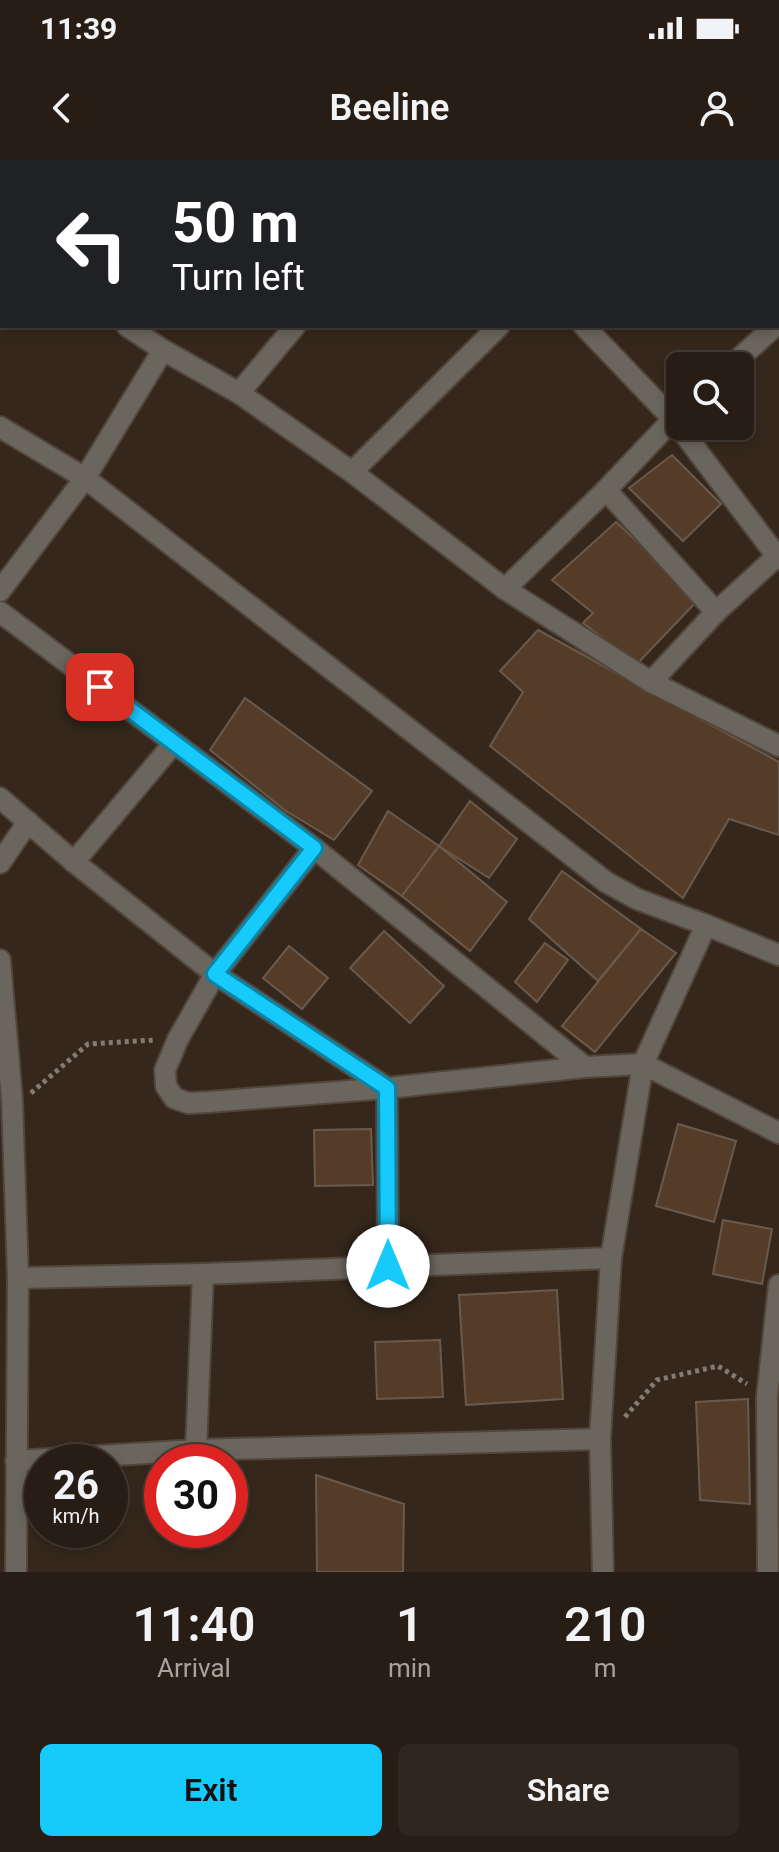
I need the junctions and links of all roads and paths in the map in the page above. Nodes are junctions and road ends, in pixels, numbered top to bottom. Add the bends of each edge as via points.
1 (130, 328) edge
2 (293, 328) edge
3 (497, 328) edge
4 (586, 328) edge
5 (773, 328) edge
6 (163, 350) junction
7 (746, 352) edge
8 (239, 393) junction
9 (666, 406) edge
10 (0, 427) edge
11 (666, 427) edge
12 (693, 440) edge
13 (352, 472) junction
14 (85, 478) junction
15 (606, 490) junction
16 (778, 558) edge
17 (505, 589) junction
18 (0, 591) edge
19 (0, 612) edge
20 (716, 612) junction
21 (651, 682) junction
22 (174, 743) junction
23 (779, 746) edge
24 (0, 798) edge
25 (28, 822) junction
26 (314, 848) junction
27 (74, 862) junction
28 (0, 863) edge
29 (706, 925) junction
30 (779, 955) edge
31 (0, 960) edge
32 (215, 974) junction
33 (178, 1039) junction
34 (643, 1064) junction
35 (585, 1067) junction
36 (387, 1088) junction
37 (8, 1102) edge
38 (779, 1133) edge
39 (611, 1258) junction
40 (388, 1266) junction
41 (203, 1274) junction
42 (18, 1278) junction
43 (779, 1285) edge
44 (767, 1397) junction
45 (618, 1424) dead end
46 (600, 1439) junction
47 (196, 1444) edge
48 (248, 1449) edge
49 (144, 1453) edge
50 (16, 1461) junction
51 (16, 1572) edge
52 (603, 1572) edge
53 (768, 1572) edge

1 - 6 street
2 - 8 street
3 - 13 street
4 - 9 street
5 - 7 street
6 - 8 street
6 - 14 street
8 - 13 street
10 - 14 street
11 - 15 street
12 - 16 street
13 - 17 street
14 - 18 street
14 - 29 street via 606,882
15 - 17 street
15 - 20 street
16 - 20 street
17 - 21 street
19 - 22 street
20 - 21 street
21 - 23 street
22 - 26 street
22 - 27 street
24 - 25 street
25 - 27 street
25 - 28 street
26 - 32 street
26 - 35 street
27 - 32 street
29 - 30 street
29 - 34 street
31 - 37 street
32 - 33 street
32 - 36 street
33 - 36 street via 165,1070 166,1086 174,1098 188,1103
33 - 37 path via 88,1044
34 - 35 street
34 - 38 street
34 - 39 street
35 - 36 street
36 - 40 street
37 - 42 street
39 - 40 street
39 - 46 street
40 - 41 street
41 - 42 street
41 - 47 street
42 - 50 street
43 - 44 street
44 - 45 path via 718,1366 657,1380
44 - 53 street
46 - 48 street
46 - 52 street
49 - 50 street
50 - 51 street

